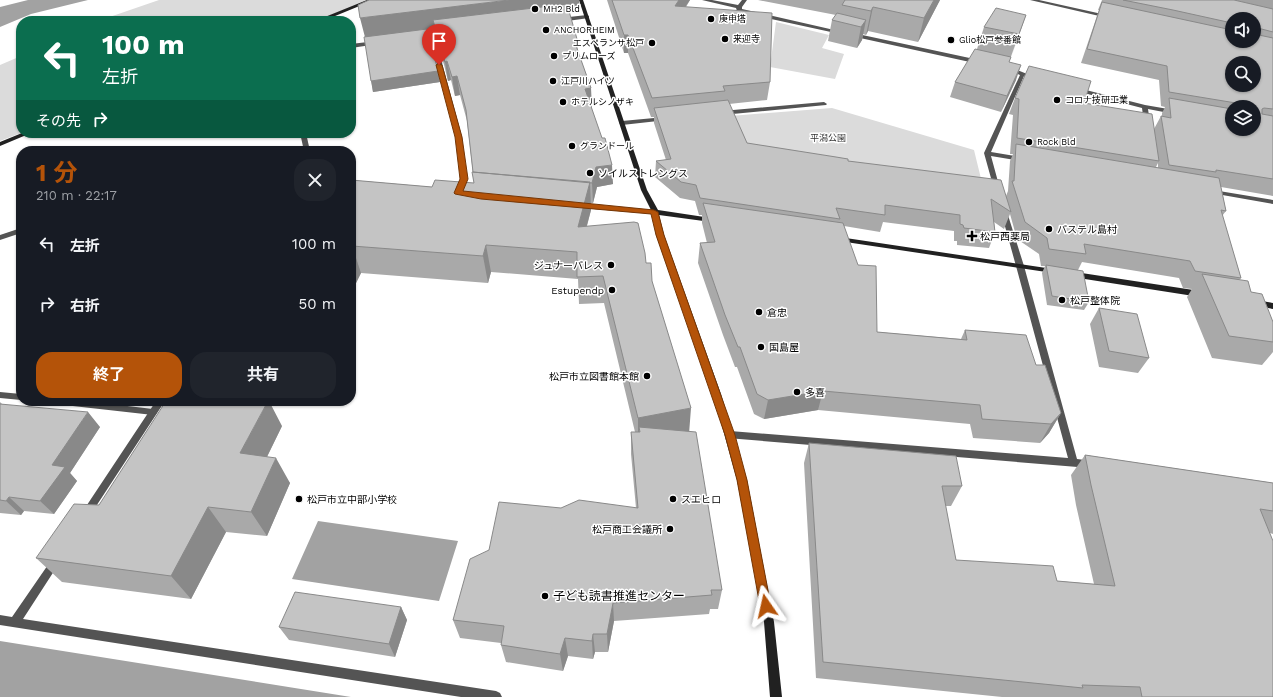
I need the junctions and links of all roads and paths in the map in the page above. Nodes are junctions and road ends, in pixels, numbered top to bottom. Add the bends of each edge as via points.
1 (372, 0) edge
2 (581, 0) edge
3 (704, 0) edge
4 (745, 0) edge
5 (1032, 0) edge
6 (739, 7) junction
7 (331, 16) edge
8 (587, 16) junction
9 (1116, 18) edge
10 (556, 20) edge
11 (455, 33) edge
12 (432, 36) junction
13 (410, 39) edge
14 (380, 42) edge
15 (356, 45) edge
16 (988, 64) edge
17 (1004, 68) edge
18 (1022, 75) junction
19 (1037, 79) edge
20 (1068, 87) edge
21 (824, 104) dead end
22 (1144, 107) junction
23 (715, 114) edge
24 (1184, 114) edge
25 (668, 118) edge
26 (622, 123) junction
27 (1148, 129) edge
28 (16, 138) edge
29 (0, 144) edge
30 (986, 153) junction
31 (1031, 160) edge
32 (1203, 190) edge
33 (450, 192) edge
34 (458, 193) junction
35 (466, 194) edge
36 (1000, 198) edge
37 (1273, 202) edge
38 (575, 205) edge
39 (1002, 205) edge
40 (654, 212) junction
41 (715, 221) edge
42 (16, 232) edge
43 (0, 238) edge
44 (832, 238) edge
45 (1020, 266) junction
46 (1204, 295) edge
47 (1250, 302) edge
48 (1273, 306) edge
49 (0, 395) edge
50 (16, 397) edge
51 (100, 406) edge
52 (158, 406) edge
53 (154, 412) junction
54 (730, 435) junction
55 (1073, 462) junction
56 (1096, 465) edge
57 (80, 524) edge
58 (58, 557) edge
59 (0, 620) edge
60 (15, 622) junction
61 (496, 697) edge
62 (776, 697) edge

1 - 7 street
2 - 8 street
3 - 6 street
4 - 6 street
5 - 9 street
6 - 16 street via 739,10
8 - 10 street
8 - 26 street
11 - 12 street
12 - 13 street
12 - 34 street via 458,137 464,179
14 - 15 street
17 - 18 street
18 - 19 street
18 - 30 street
20 - 22 street
21 - 23 street
22 - 24 street
22 - 27 street
25 - 26 street
26 - 40 street
28 - 29 street
30 - 31 street
30 - 36 street
32 - 37 street
33 - 34 street
34 - 35 street
38 - 40 street
39 - 45 street
40 - 41 street
40 - 54 street
42 - 43 street
44 - 45 street
45 - 46 street
45 - 55 street
47 - 48 street
49 - 50 street
51 - 53 street
52 - 53 street
53 - 57 street
54 - 55 street
54 - 62 street via 742,480 769,622
55 - 56 street
58 - 60 street
59 - 60 street
60 - 61 street

